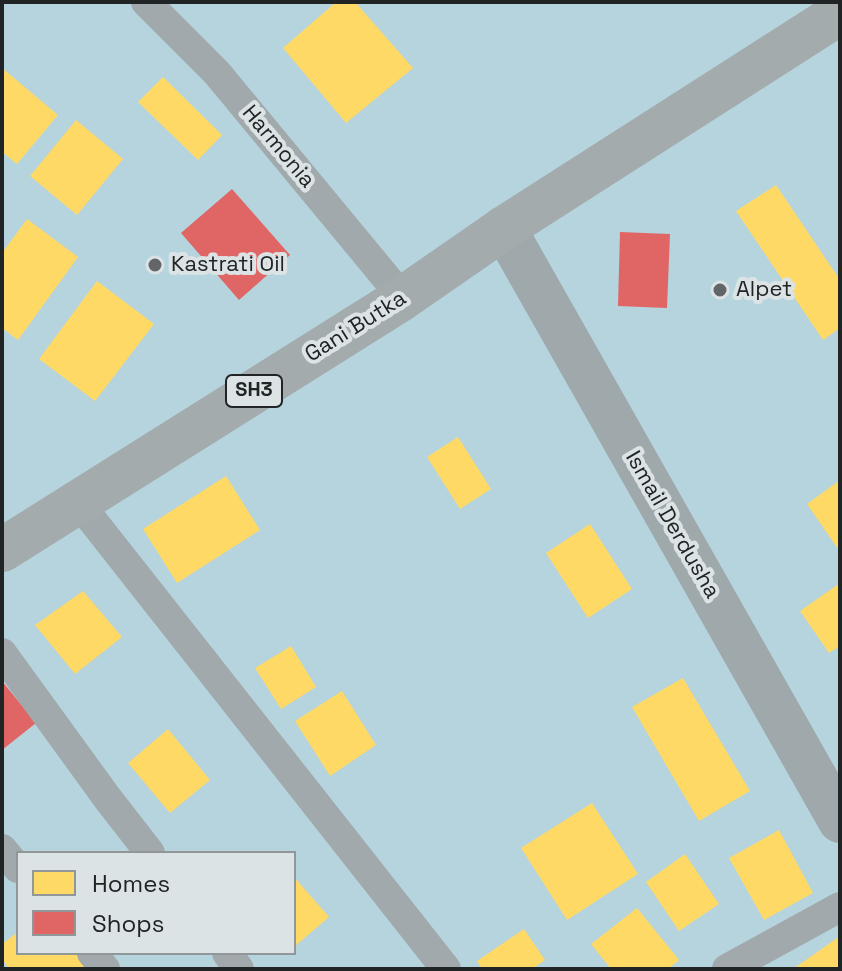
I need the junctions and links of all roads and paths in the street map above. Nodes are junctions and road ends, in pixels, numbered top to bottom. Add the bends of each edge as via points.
1 (146, 2) edge
2 (840, 13) edge
3 (504, 228) junction
4 (403, 298) junction
5 (78, 502) junction
6 (2, 550) edge
7 (2, 653) edge
8 (840, 821) edge
9 (2, 849) edge
10 (148, 851) edge
11 (16, 866) edge
12 (840, 907) edge
13 (446, 969) edge
14 (727, 969) edge

1 - 4 street, Harmonia via 217,73
2 - 3 main road, SH3
3 - 4 main road, Gani Butka / SH3
3 - 8 main road, Ismail Derdusha
4 - 5 main road, Gani Butka / SH3
5 - 6 main road, Gani Butka / SH3
5 - 13 street
7 - 10 street
9 - 11 street
12 - 14 street

